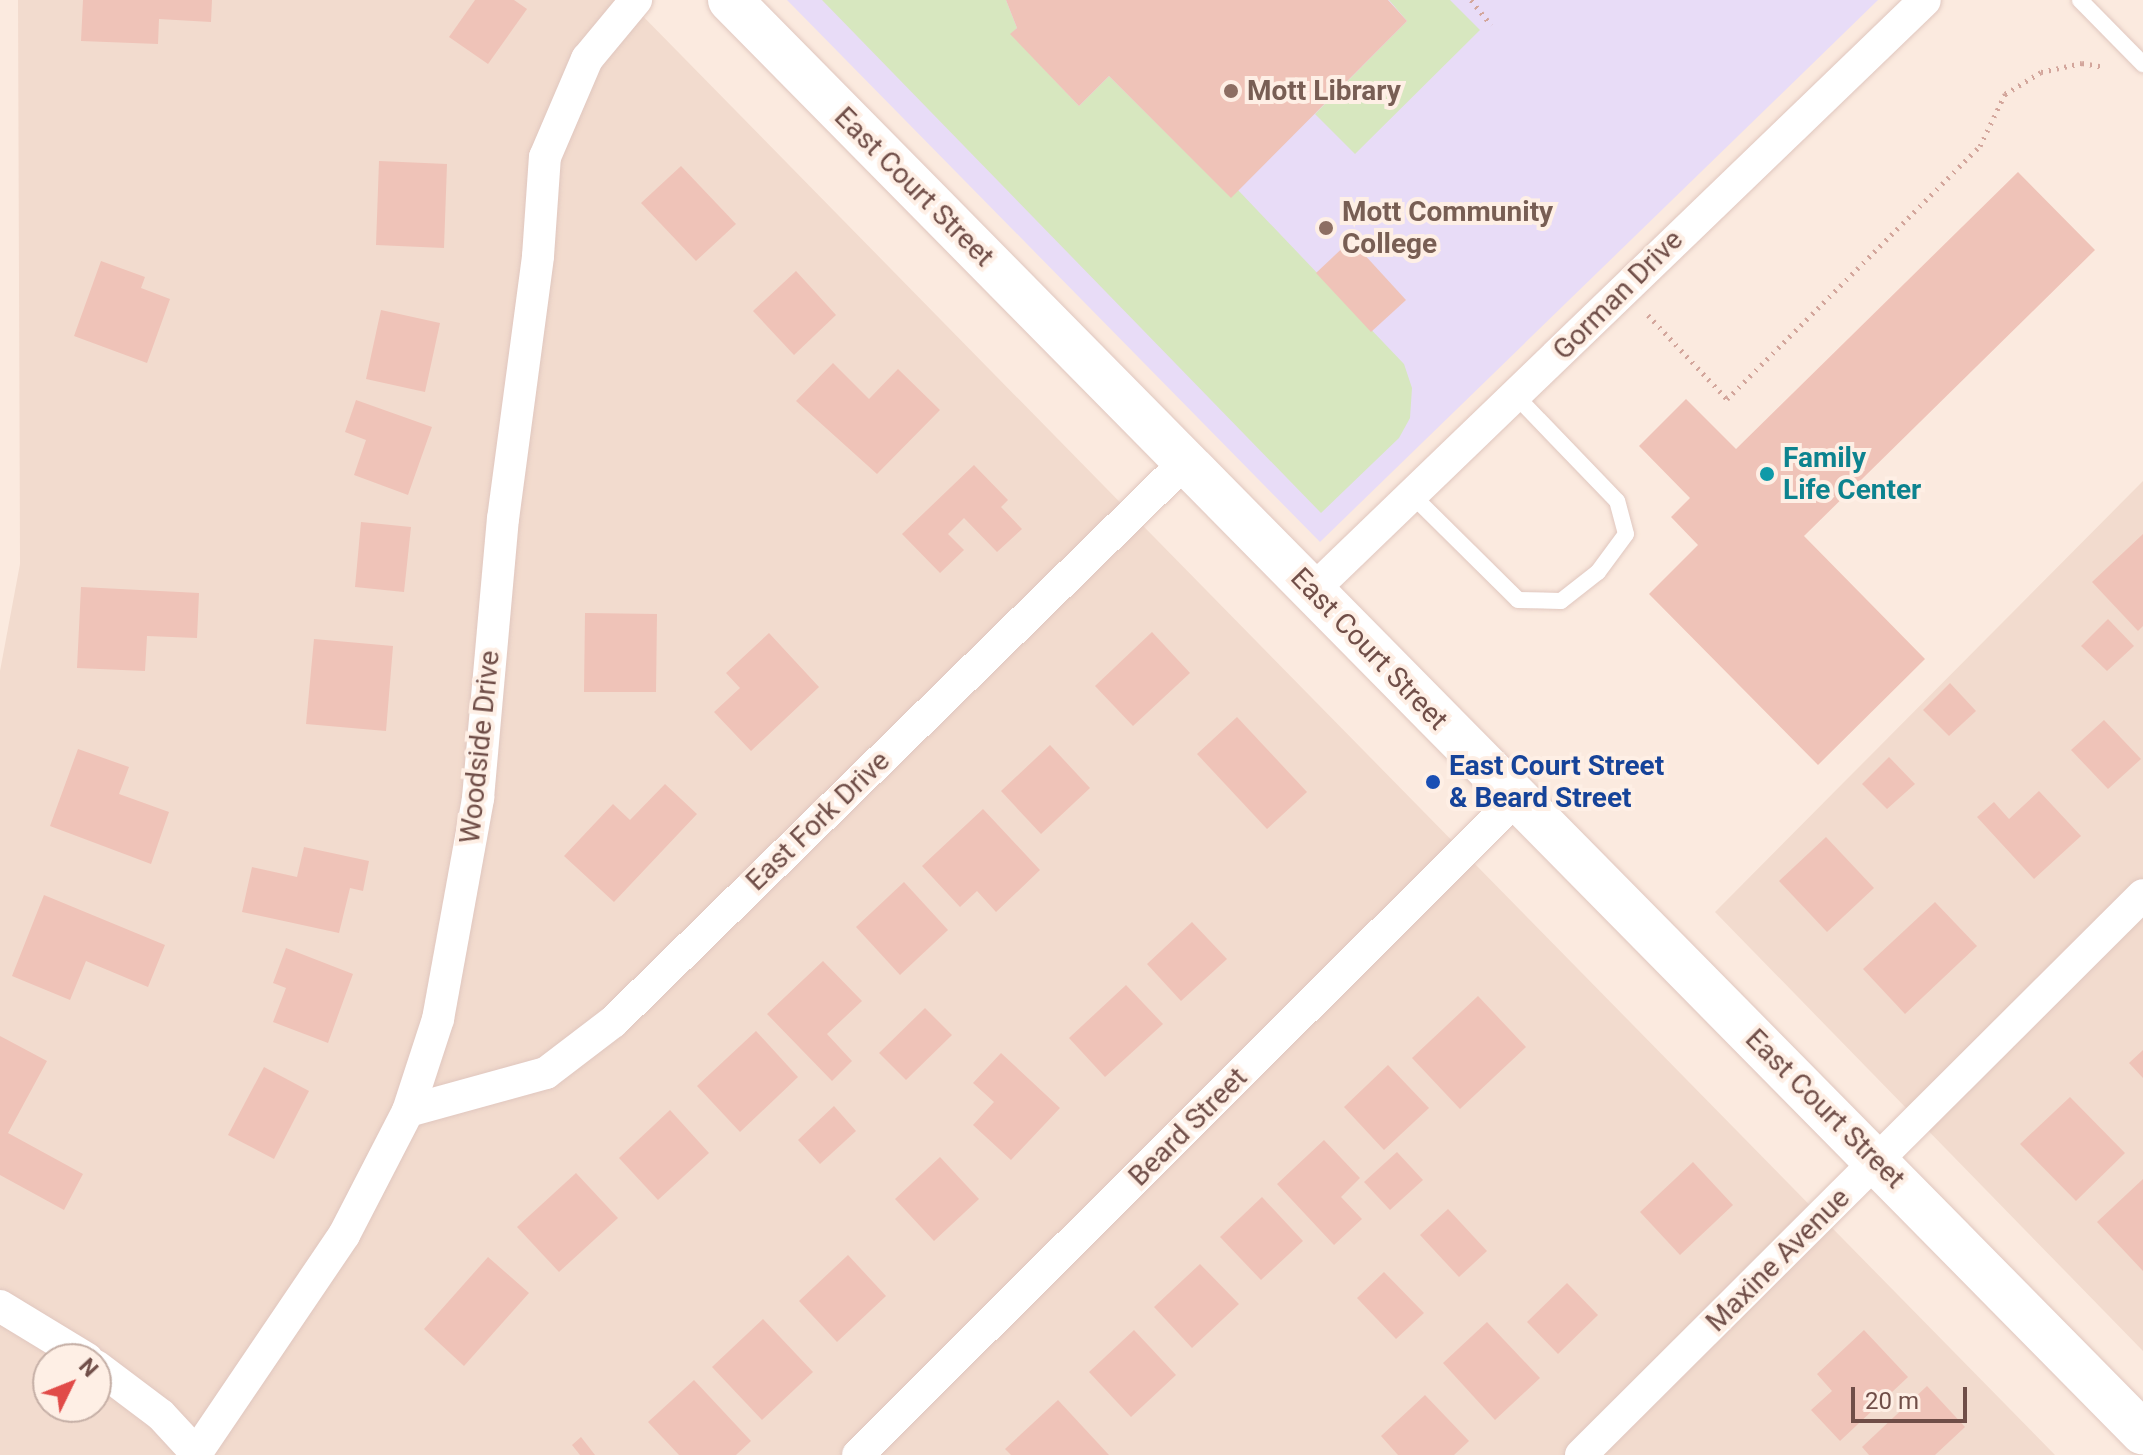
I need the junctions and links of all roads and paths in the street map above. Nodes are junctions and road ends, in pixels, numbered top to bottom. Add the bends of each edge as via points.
1 (636, 0) edge
2 (730, 0) edge
3 (1471, 0) edge
4 (1925, 0) edge
5 (2080, 0) edge
6 (1491, 25) dead end
7 (2143, 64) edge
8 (2109, 67) dead end
9 (1643, 310) dead end
10 (1517, 397) junction
11 (1185, 462) junction
12 (1412, 495) junction
13 (1312, 591) junction
14 (1516, 799) junction
15 (2143, 895) edge
16 (408, 1111) junction
17 (1877, 1161) junction
18 (0, 1306) edge
19 (61, 1343) edge
20 (112, 1378) edge
21 (2143, 1433) edge
22 (197, 1455) edge
23 (858, 1455) edge
24 (1581, 1455) edge

1 - 16 street, Woodside Drive via 587,59 545,157 538,256 503,519 478,798 438,1019
2 - 11 main road, East Court Street
3 - 6 path
4 - 10 street, Gorman Drive via 1679,232
5 - 7 lane
8 - 9 path via 2082,63 2041,72 2005,94 1980,146 1727,399
10 - 12 street, Gorman Drive
10 - 12 lane via 1617,501 1626,534 1598,572 1561,601 1518,600
11 - 13 main road, East Court Street
11 - 16 street, East Fork Drive via 613,1022 546,1073
12 - 13 street, Gorman Drive
13 - 14 main road, East Court Street
14 - 17 main road, East Court Street
14 - 23 street, Beard Street
15 - 17 street, Maxine Avenue
16 - 22 street, Woodside Drive via 344,1235
17 - 21 main road, East Court Street
17 - 24 street, Maxine Avenue
18 - 19 street
20 - 22 street via 161,1415

